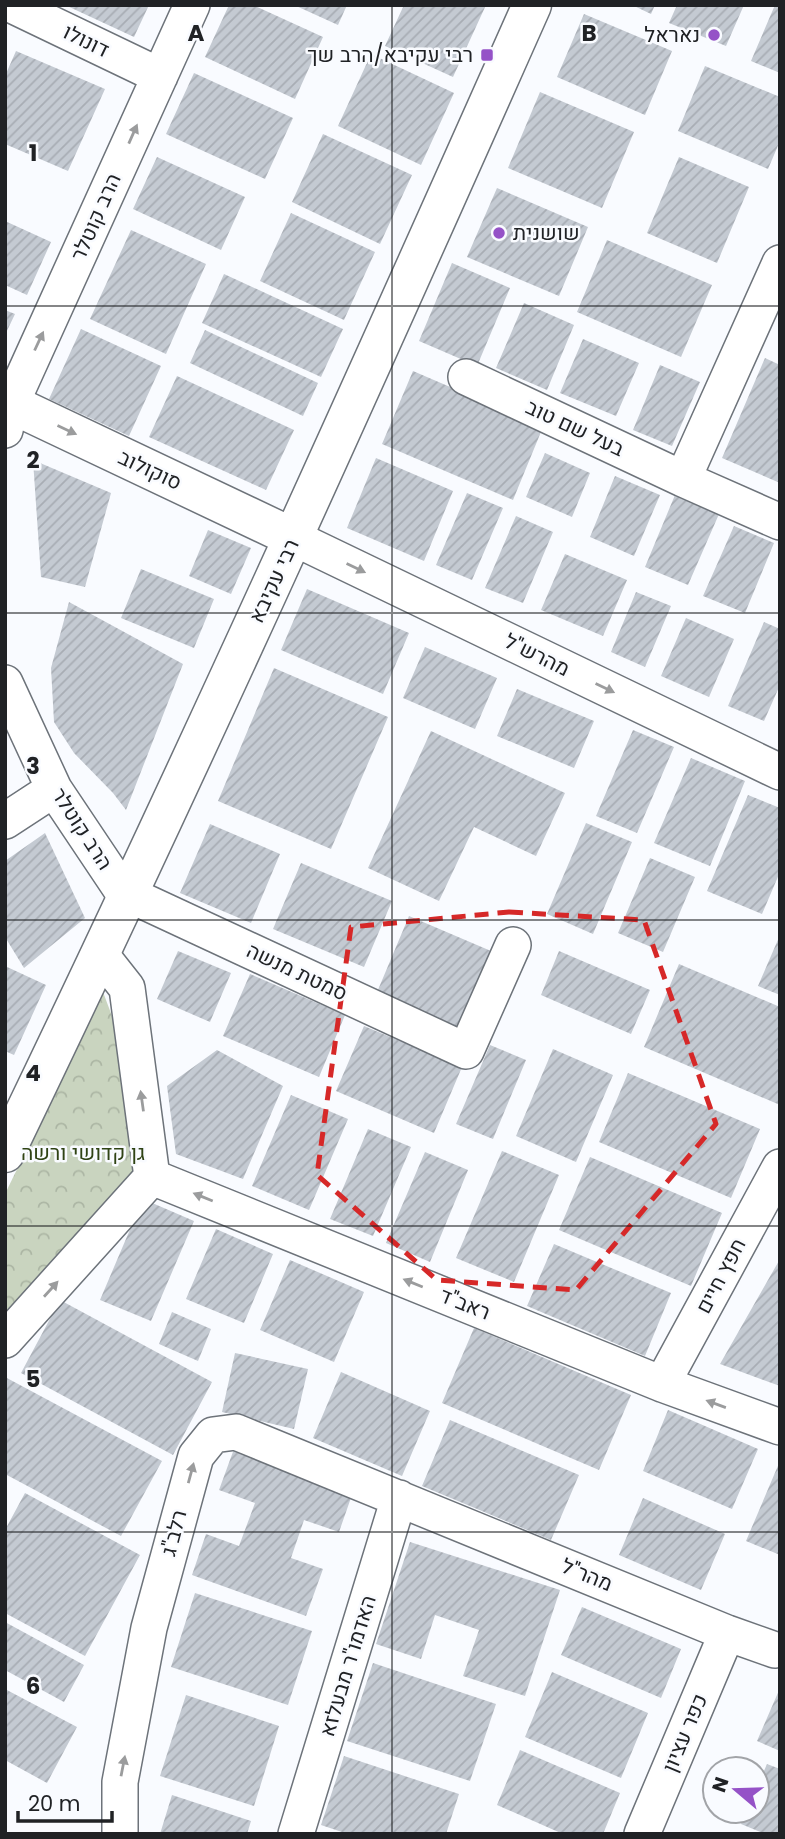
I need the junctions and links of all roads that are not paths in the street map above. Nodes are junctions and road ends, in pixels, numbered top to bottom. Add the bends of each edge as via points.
1 (12, 5) edge
2 (192, 5) edge
3 (532, 5) edge
4 (160, 76) junction
5 (780, 263) edge
6 (466, 377) dead end
7 (7, 412) edge
8 (683, 480) junction
9 (780, 522) edge
10 (294, 538) junction
11 (5, 683) edge
12 (780, 772) edge
13 (54, 789) junction
14 (5, 821) edge
15 (128, 896) junction
16 (513, 945) dead end
17 (101, 956) junction
18 (5, 1153) edge
19 (780, 1167) edge
20 (152, 1177) junction
21 (5, 1340) edge
22 (662, 1384) junction
23 (780, 1427) edge
24 (399, 1498) junction
25 (727, 1633) junction
26 (775, 1650) dead end
27 (120, 1834) edge
28 (296, 1834) edge
29 (642, 1834) edge

1 - 4 street, דונולו
2 - 4 street, הרב קוטלר
3 - 10 street, רבי עקיבא
7 -> 4 street, הרב קוטלר
5 - 8 street
6 - 8 street, בעל שם טוב
7 -> 10 street, סוקולוב
8 - 9 street, בעל שם טוב
10 -> 12 street, מהרש"ל
10 - 15 street, רבי עקיבא
11 - 13 street, הרב קוטלר
13 - 14 street
13 - 15 street, הרב קוטלר
15 - 16 street, סמטת מנשה via 466,1051
15 - 17 street, רבי עקיבא
17 - 18 street, רבי עקיבא
20 -> 17 street via 127,988
19 - 22 street, חפץ חיים
21 -> 20 street
22 -> 20 street, ראב"ד
23 -> 22 street, ראב"ד
24 - 25 street, מהר"ל
27 -> 24 street, רלב"ג via 120,1782 149,1628 196,1456 213,1435 236,1432
24 - 28 street, האדמו"ר מבעלזא
25 - 26 street, מהר"ל
25 - 29 street, כפר עציון

